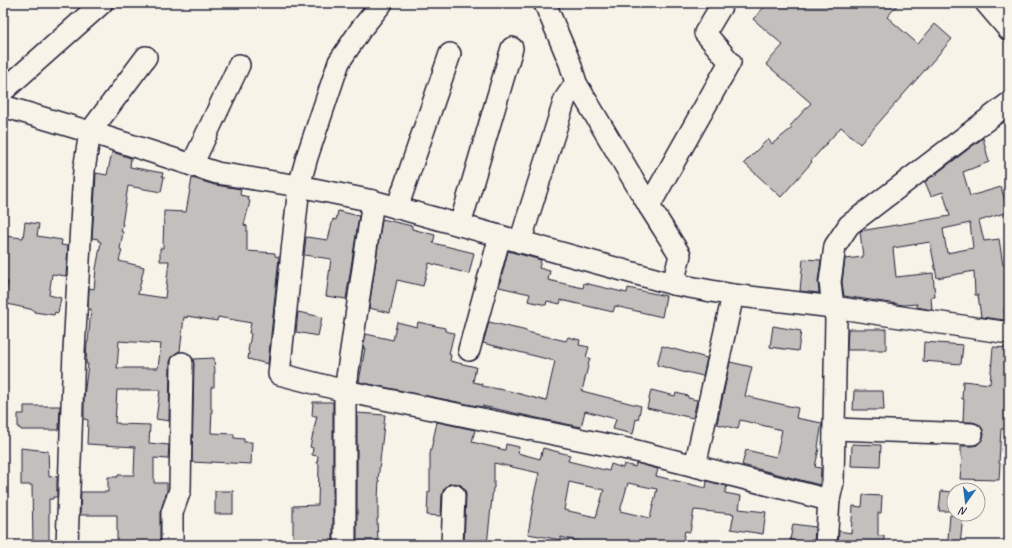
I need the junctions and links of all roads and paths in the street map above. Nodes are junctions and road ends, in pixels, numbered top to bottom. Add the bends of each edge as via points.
1 (102, 3) edge
2 (382, 3) edge
3 (544, 3) edge
4 (723, 3) edge
5 (986, 3) edge
6 (1009, 30) edge
7 (512, 48) dead end
8 (450, 54) dead end
9 (146, 57) dead end
10 (238, 66) dead end
11 (576, 83) junction
12 (3, 91) edge
13 (1009, 103) edge
14 (3, 106) edge
15 (90, 132) junction
16 (192, 165) junction
17 (299, 186) junction
18 (373, 202) junction
19 (649, 206) junction
20 (397, 208) junction
21 (460, 225) junction
22 (510, 239) junction
23 (673, 284) junction
24 (733, 296) junction
25 (833, 307) junction
26 (1009, 333) edge
27 (469, 350) dead end
28 (182, 363) dead end
29 (345, 392) junction
30 (834, 429) junction
31 (972, 434) dead end
32 (695, 466) junction
33 (454, 495) dead end
34 (829, 500) junction
35 (67, 545) edge
36 (172, 545) edge
37 (345, 545) edge
38 (452, 545) edge
39 (826, 545) edge

1 - 12 street
2 - 17 street via 361,28 339,62
3 - 11 street
4 - 19 street via 705,33 730,62
5 - 6 street
7 - 21 street
8 - 20 street
9 - 15 street
10 - 16 street
11 - 19 street
11 - 22 street via 565,99
13 - 25 street via 849,224 834,246 830,282
14 - 15 street
15 - 16 street
15 - 35 street via 84,170 75,330
16 - 17 street via 217,173
17 - 18 street
17 - 29 street via 279,374
18 - 20 street
18 - 29 street
19 - 23 street via 680,255
20 - 21 street
21 - 22 street
22 - 23 street
22 - 27 street
23 - 24 street
24 - 25 street
24 - 32 street
25 - 26 street
25 - 30 street via 836,318
28 - 36 street via 180,490 172,513
29 - 32 street via 632,450
29 - 37 street
30 - 31 street
30 - 34 street via 833,482
32 - 34 street
33 - 38 street
34 - 39 street

